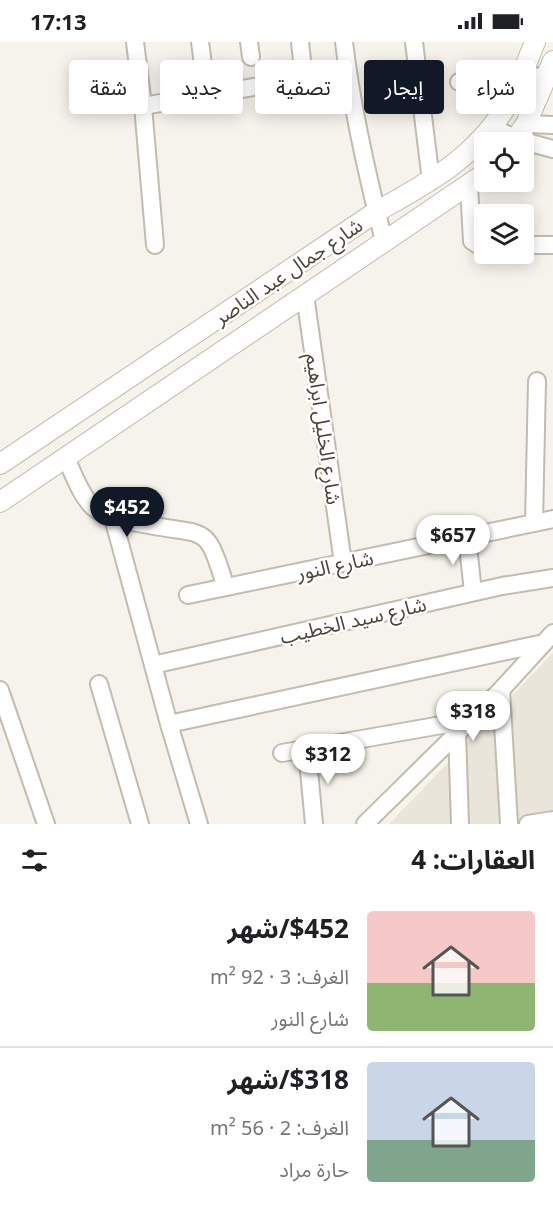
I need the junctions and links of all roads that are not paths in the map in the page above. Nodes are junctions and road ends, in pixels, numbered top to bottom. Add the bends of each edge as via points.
1 (135, 42) edge
2 (200, 42) edge
3 (300, 42) edge
4 (344, 42) edge
5 (414, 42) edge
6 (535, 42) edge
7 (137, 60) edge
8 (202, 60) edge
9 (302, 60) edge
10 (346, 60) edge
11 (527, 60) edge
12 (548, 79) edge
13 (255, 87) edge
14 (352, 100) edge
15 (148, 105) edge
16 (144, 114) edge
17 (501, 114) edge
18 (553, 125) edge
19 (492, 127) junction
20 (508, 132) edge
21 (520, 132) edge
22 (528, 132) edge
23 (534, 141) edge
24 (553, 149) edge
25 (429, 182) junction
26 (474, 182) edge
27 (439, 205) junction
28 (376, 212) junction
29 (474, 217) edge
30 (384, 241) junction
31 (474, 242) edge
32 (154, 245) dead end
33 (534, 245) edge
34 (553, 245) edge
35 (305, 295) junction
36 (189, 338) junction
37 (205, 363) junction
38 (537, 381) dead end
39 (66, 458) junction
40 (0, 464) edge
41 (0, 502) edge
42 (113, 518) junction
43 (553, 519) edge
44 (534, 523) junction
45 (467, 537) junction
46 (343, 563) junction
47 (553, 578) edge
48 (226, 587) junction
49 (473, 592) junction
50 (188, 595) dead end
51 (548, 638) edge
52 (153, 665) junction
53 (99, 684) dead end
54 (0, 690) edge
55 (501, 690) junction
56 (471, 720) junction
57 (169, 724) junction
58 (458, 732) junction
59 (307, 749) junction
60 (282, 753) dead end
61 (380, 816) edge
62 (553, 820) edge
63 (46, 824) edge
64 (141, 824) edge
65 (199, 824) edge
66 (314, 824) edge
67 (365, 824) edge
68 (460, 824) edge
69 (509, 824) edge
70 (528, 824) edge

1 - 7 street
2 - 8 street
3 - 9 street
4 - 10 street
5 - 25 street
6 - 11 street, شارع جمال عبد الناصر
12 - 21 street
13 - 15 street
14 - 28 street
16 - 32 street
17 - 19 street, شارع جمال عبد الناصر
18 - 22 street
19 - 20 street
19 - 25 street, شارع جمال عبد الناصر via 474,148
23 - 24 street
25 - 27 street
25 - 28 street, شارع جمال عبد الناصر
26 - 27 street, شارع جمال عبد الناصر
27 - 30 street, شارع جمال عبد الناصر
28 - 30 street
28 - 36 street, شارع جمال عبد الناصر
29 - 31 street
30 - 35 street, شارع جمال عبد الناصر
33 - 34 street
35 - 37 street, شارع جمال عبد الناصر
35 - 46 street, شارع الخليل ابراهيم
36 - 37 street
36 - 40 street, شارع جمال عبد الناصر
37 - 39 street, شارع جمال عبد الناصر
38 - 44 street
39 - 41 street, شارع جمال عبد الناصر
39 - 42 street via 87,500
42 - 48 street via 200,535 208,541
42 - 52 street
43 - 44 street, شارع النور
44 - 45 street, شارع النور
45 - 46 street, شارع النور
45 - 49 street
46 - 48 street, شارع النور
47 - 49 street, شارع سيد الخطيب
48 - 50 street, شارع النور
49 - 52 street, شارع سيد الخطيب
51 - 55 street
51 - 57 street
52 - 57 street
53 - 64 street
54 - 63 street
55 - 56 street
55 - 69 street
56 - 58 street
56 - 59 street
57 - 65 street
58 - 61 street
58 - 68 street
59 - 60 street
59 - 66 street
61 - 67 street
62 - 70 street

